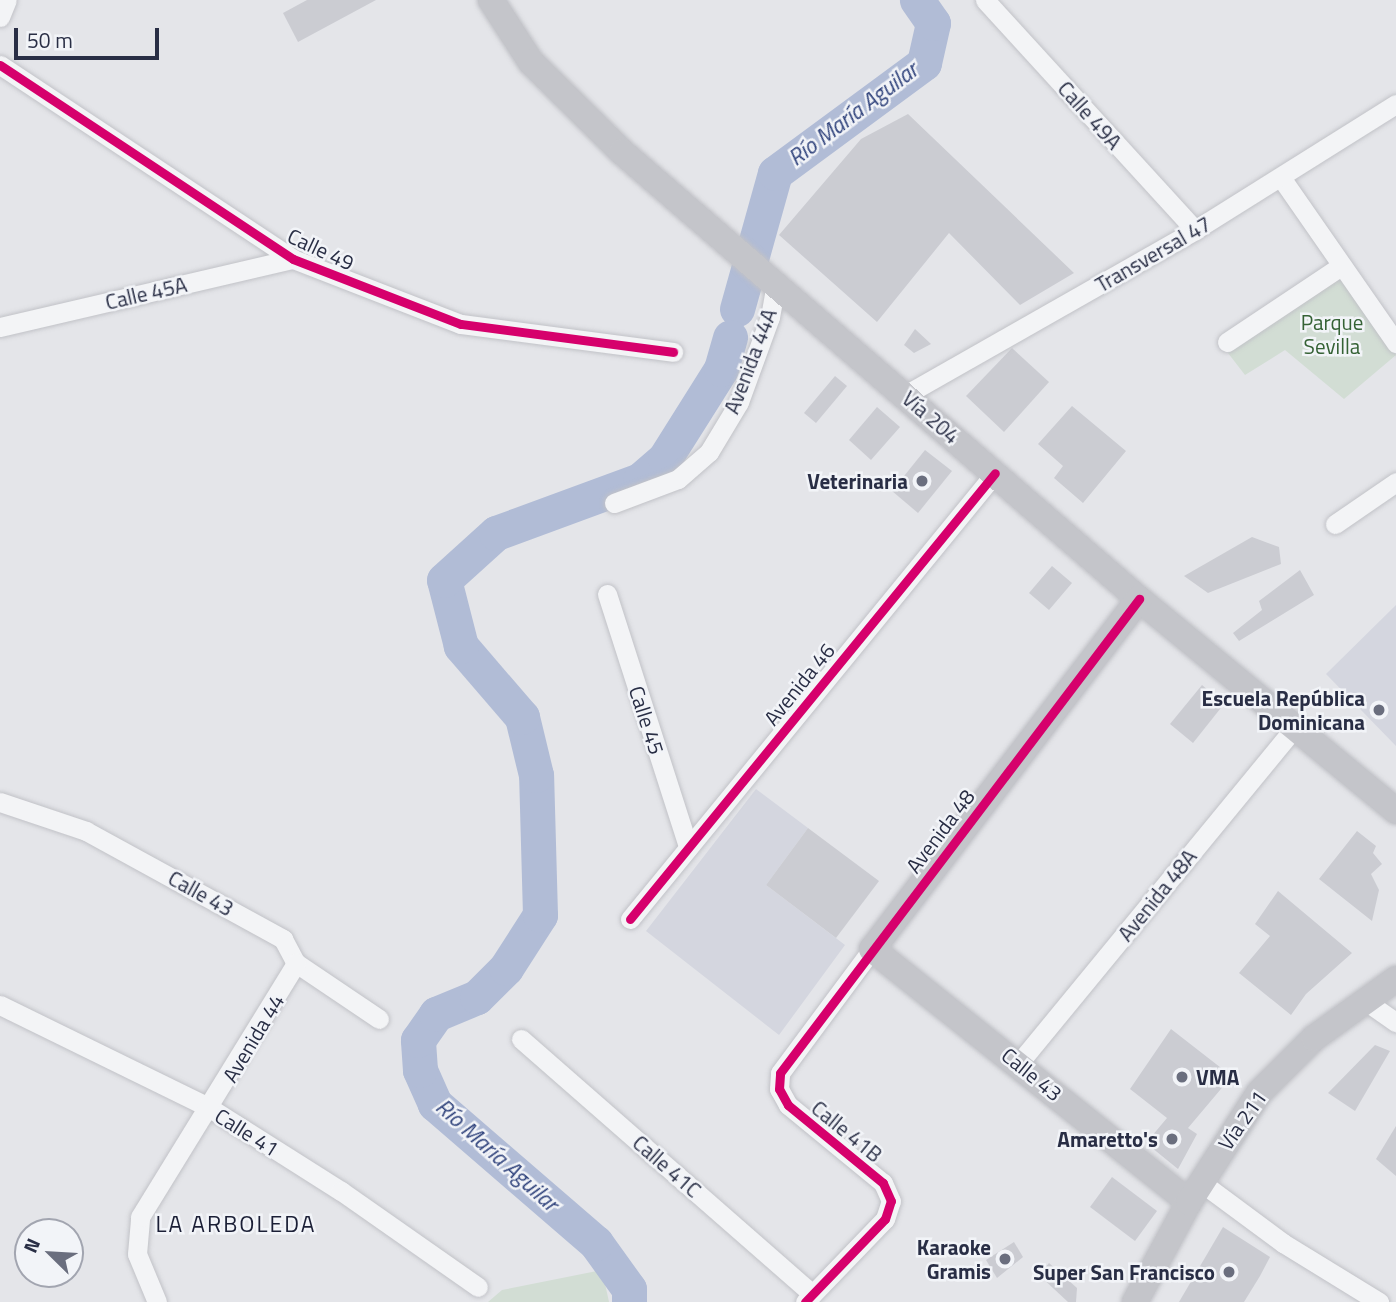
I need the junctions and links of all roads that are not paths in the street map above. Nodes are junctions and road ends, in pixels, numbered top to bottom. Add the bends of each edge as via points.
1 (491, 0) edge
2 (985, 0) edge
3 (0, 65) edge
4 (1396, 104) edge
5 (1282, 179) junction
6 (1195, 230) junction
7 (293, 258) junction
8 (1341, 266) junction
9 (770, 278) junction
10 (0, 327) edge
11 (1227, 342) dead end
12 (1396, 343) edge
13 (673, 352) dead end
14 (905, 395) junction
15 (995, 473) junction
16 (1396, 482) edge
17 (614, 503) dead end
18 (1335, 524) dead end
19 (607, 594) dead end
20 (1139, 599) junction
21 (1295, 727) junction
22 (0, 802) edge
23 (1396, 811) edge
24 (688, 847) junction
25 (630, 919) dead end
26 (872, 949) junction
27 (296, 963) junction
28 (1395, 979) edge
29 (1364, 1000) junction
30 (0, 1005) edge
31 (379, 1019) dead end
32 (1396, 1021) edge
33 (521, 1038) dead end
34 (1019, 1063) junction
35 (779, 1089) joint
36 (210, 1108) junction
37 (1195, 1193) junction
38 (478, 1287) dead end
39 (808, 1298) edge
40 (157, 1302) edge
41 (1135, 1302) edge
42 (1379, 1302) edge

1 - 9 main road, Vía 204 via 531,62 563,99
2 - 6 street, Calle 49A
3 - 7 street, Calle 49
4 - 5 street, Transversal 47 via 1359,124
5 - 6 street, Transversal 47
5 - 8 street
6 - 14 street, Transversal 47
7 - 10 street, Calle 45A
7 - 13 street, Calle 49 via 461,324
8 - 11 street
8 - 12 street
9 - 14 main road, Vía 204
9 - 17 street, Avenida 44A via 770,317 739,402 709,452 678,479
14 - 15 main road, Vía 204
15 - 20 main road, Vía 204
15 - 24 street, Avenida 46
16 - 18 street
19 - 24 street, Calle 45
20 - 21 main road, Vía 204
20 - 26 main road, Avenida 48
21 - 23 main road, Vía 204
21 - 34 street, Avenida 48A
22 - 27 street, Calle 43 via 86,831 230,909 283,939
24 - 25 street, Avenida 46
26 - 34 main road, Calle 43
26 - 35 street, Avenida 48 via 780,1073
27 - 31 street, Calle 43
27 - 36 street, Avenida 44
28 - 29 main road, Vía 211
29 - 32 street
29 - 37 main road, Vía 211 via 1314,1038 1259,1093
30 - 36 street, Calle 41
33 - 39 street, Calle 41C
34 - 37 main road, Calle 43
35 - 39 street, Calle 41B via 788,1105 883,1183 891,1201 885,1219
36 - 38 street, Calle 41 via 341,1191
36 - 40 street, Avenida 44 via 140,1217 137,1254
37 - 41 main road, Vía 211
37 - 42 street, Calle 43

